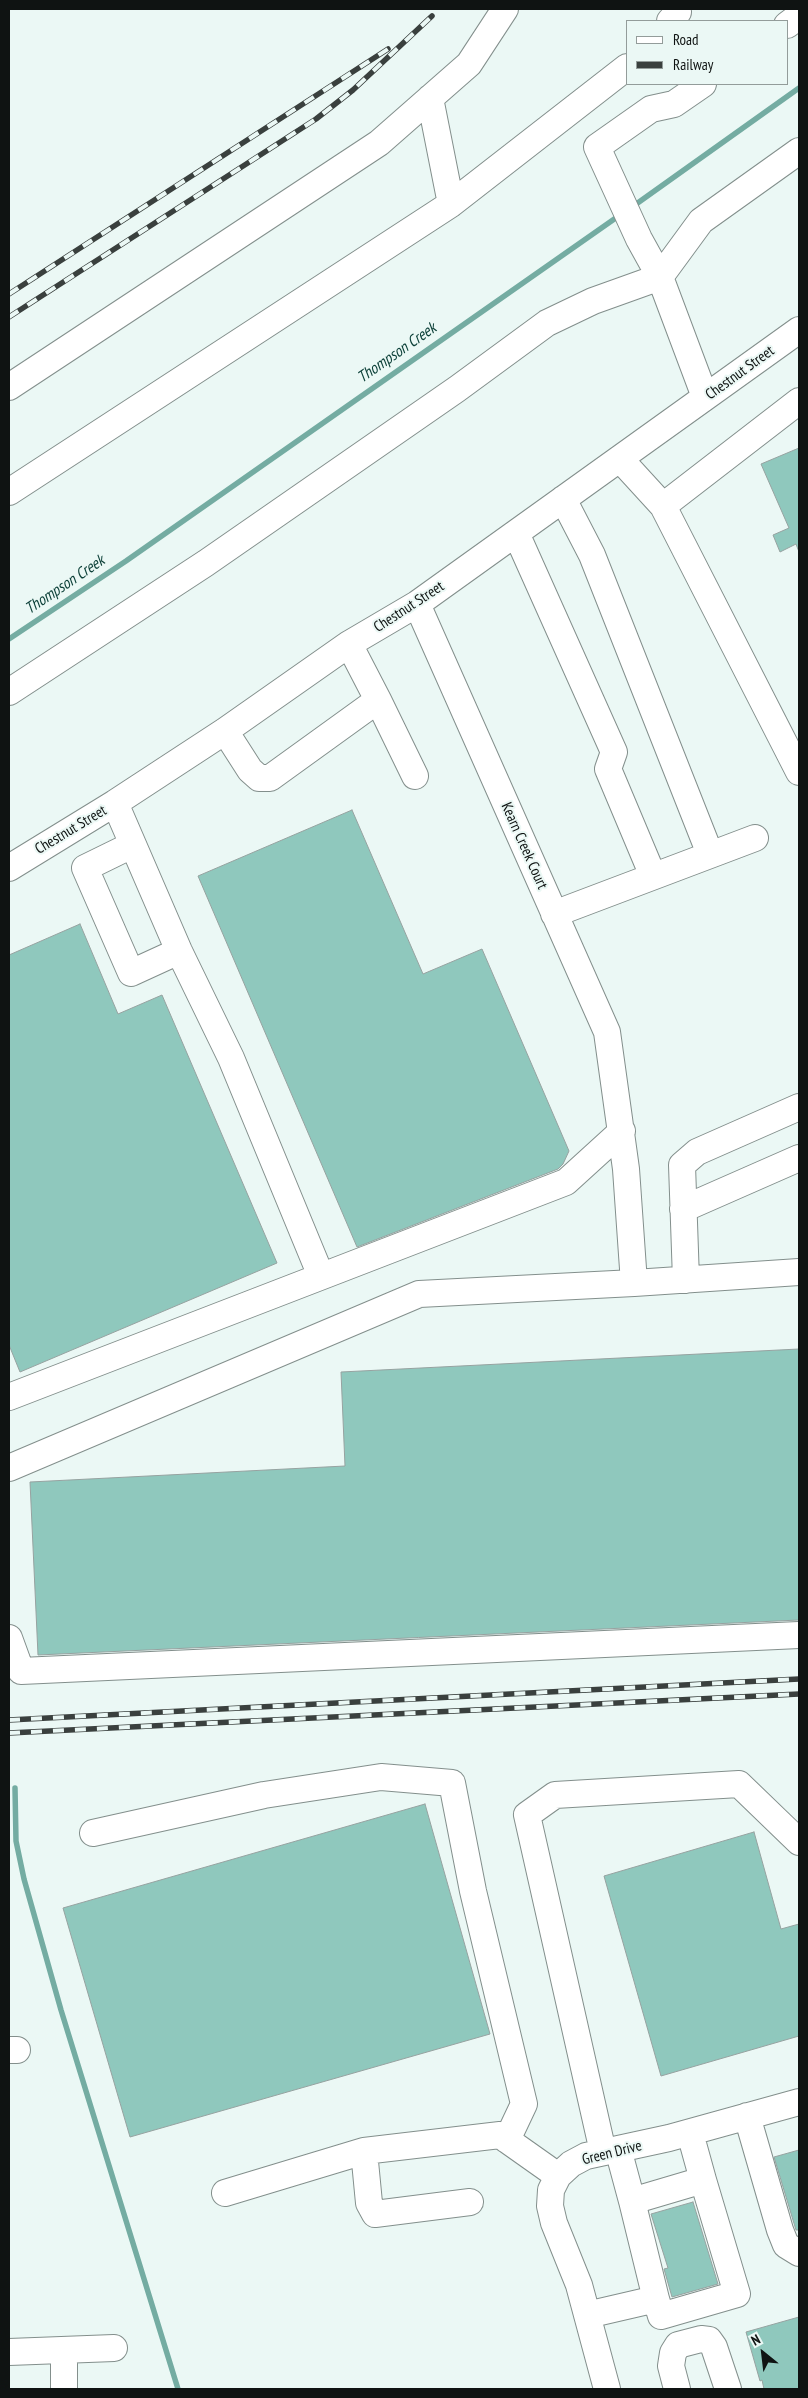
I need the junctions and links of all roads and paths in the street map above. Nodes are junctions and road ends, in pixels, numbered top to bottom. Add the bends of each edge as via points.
1 (505, 9) edge
2 (799, 16) edge
3 (788, 24) edge
4 (626, 68) edge
5 (702, 85) edge
6 (430, 98) junction
7 (799, 151) edge
8 (451, 204) junction
9 (660, 277) junction
10 (799, 330) edge
11 (9, 387) edge
12 (706, 397) junction
13 (799, 401) edge
14 (620, 459) junction
15 (9, 492) edge
16 (563, 499) junction
17 (663, 506) junction
18 (516, 533) junction
19 (417, 604) junction
20 (349, 644) junction
21 (9, 692) edge
22 (378, 700) junction
23 (226, 731) junction
24 (799, 772) edge
25 (416, 776) dead end
26 (114, 804) junction
27 (755, 838) dead end
28 (132, 846) junction
29 (710, 854) junction
30 (9, 868) edge
31 (653, 876) junction
32 (554, 914) junction
33 (179, 951) junction
34 (799, 1107) edge
35 (622, 1131) junction
36 (799, 1158) edge
37 (683, 1209) junction
38 (799, 1272) edge
39 (321, 1276) junction
40 (686, 1280) junction
41 (634, 1283) junction
42 (9, 1397) edge
43 (9, 1468) edge
44 (799, 1635) edge
45 (9, 1638) edge
46 (92, 1833) dead end
47 (799, 1842) edge
48 (799, 2102) edge
49 (747, 2116) junction
50 (690, 2133) junction
51 (507, 2140) junction
52 (610, 2150) junction
53 (364, 2151) junction
54 (558, 2176) junction
55 (703, 2180) junction
56 (225, 2193) dead end
57 (632, 2201) junction
58 (470, 2202) dead end
59 (799, 2252) edge
60 (656, 2299) junction
61 (587, 2315) junction
62 (114, 2348) dead end
63 (64, 2351) junction
64 (9, 2352) edge
65 (64, 2389) edge
66 (607, 2389) edge
67 (677, 2389) edge
68 (728, 2389) edge

1 - 6 street via 469,64
2 - 3 street
4 - 8 street
5 - 9 street via 674,104 651,109 597,147
6 - 8 street
6 - 11 street via 379,143
7 - 9 street via 701,221
8 - 15 street
9 - 12 street
9 - 21 street via 593,301 547,323 206,563
10 - 12 street, Chestnut Street
12 - 14 street, Chestnut Street
13 - 17 street
14 - 16 street, Chestnut Street
14 - 17 street
16 - 18 street, Chestnut Street
16 - 29 street via 592,555
17 - 24 street
18 - 19 street, Chestnut Street
18 - 31 street via 614,752 608,770
19 - 20 street, Chestnut Street
19 - 32 street, Kearn Creek Court
20 - 22 street
20 - 23 street, Chestnut Street
22 - 23 street via 270,778 259,778 250,770
22 - 25 street
23 - 26 street, Chestnut Street
26 - 28 street
26 - 30 street, Chestnut Street
27 - 29 street
28 - 33 street
28 - 33 street via 85,868 131,973
29 - 31 street
31 - 32 street
32 - 35 street, Kearn Creek Court via 607,1032
33 - 39 street via 231,1058
34 - 37 street via 697,1152 688,1159 682,1165
35 - 39 street via 566,1182
35 - 41 street, Kearn Creek Court
36 - 37 street
37 - 40 street
38 - 40 street
39 - 42 street
40 - 41 street
41 - 43 street via 419,1294
44 - 45 street via 21,1671
46 - 51 street via 264,1795 381,1777 452,1783 472,1891 524,2104
47 - 52 street via 738,1784 555,1795 527,1815
48 - 49 street, Green Drive
49 - 50 street, Green Drive
49 - 59 street via 780,2230 786,2245
50 - 52 street, Green Drive
50 - 55 street
51 - 53 street via 500,2135
51 - 54 street
52 - 54 street, Green Drive via 586,2156
52 - 57 street
53 - 56 street
53 - 58 street via 369,2203 375,2214
54 - 61 street via 551,2190 550,2206
55 - 57 street
55 - 60 street via 737,2294 661,2316
57 - 60 street
60 - 61 street
61 - 66 street
62 - 63 street
63 - 64 street
63 - 65 street
67 - 68 street via 671,2366 673,2353 678,2345 701,2339 709,2340 714,2347

